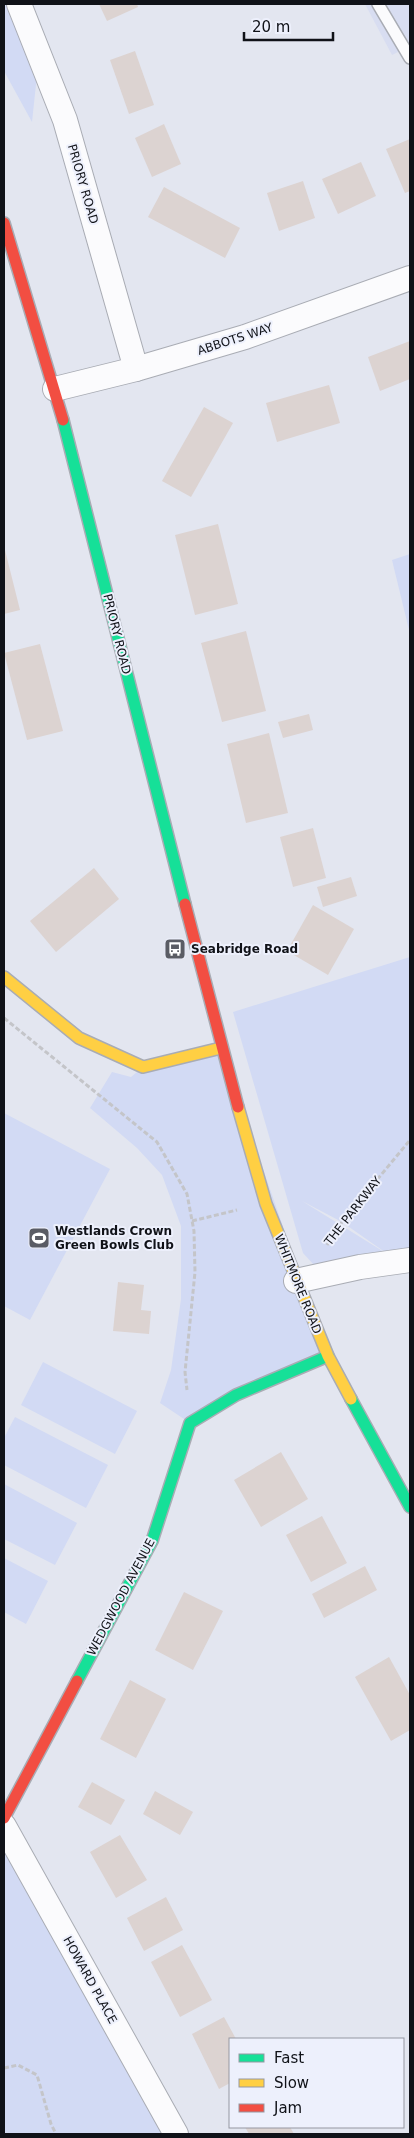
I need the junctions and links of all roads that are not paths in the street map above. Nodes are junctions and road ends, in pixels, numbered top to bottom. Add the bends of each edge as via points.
1 (19, 4) edge
2 (378, 4) edge
3 (410, 58) edge
4 (4, 223) edge
5 (410, 278) edge
6 (12, 281) edge
7 (136, 369) junction
8 (56, 389) junction
9 (4, 977) edge
10 (221, 1048) junction
11 (410, 1260) edge
12 (296, 1282) junction
13 (328, 1356) junction
14 (410, 1507) edge
15 (4, 1818) edge
16 (4, 1826) edge
17 (176, 2134) edge

1 - 7 street, PRIORY ROAD via 65,120
2 - 3 lane
4 - 6 main road, PRIORY ROAD
5 - 7 street, ABBOTS WAY via 245,337
6 - 8 main road, PRIORY ROAD
7 - 8 street, ABBOTS WAY
8 - 10 main road, PRIORY ROAD
9 - 10 main road via 79,1038 143,1067
10 - 12 main road, WHITMORE ROAD via 266,1204
11 - 12 street via 360,1267
12 - 13 main road, WHITMORE ROAD
13 - 14 main road, WHITMORE ROAD
13 - 15 main road, WEDGWOOD AVENUE via 236,1395 190,1423 152,1541
16 - 17 street, HOWARD PLACE

